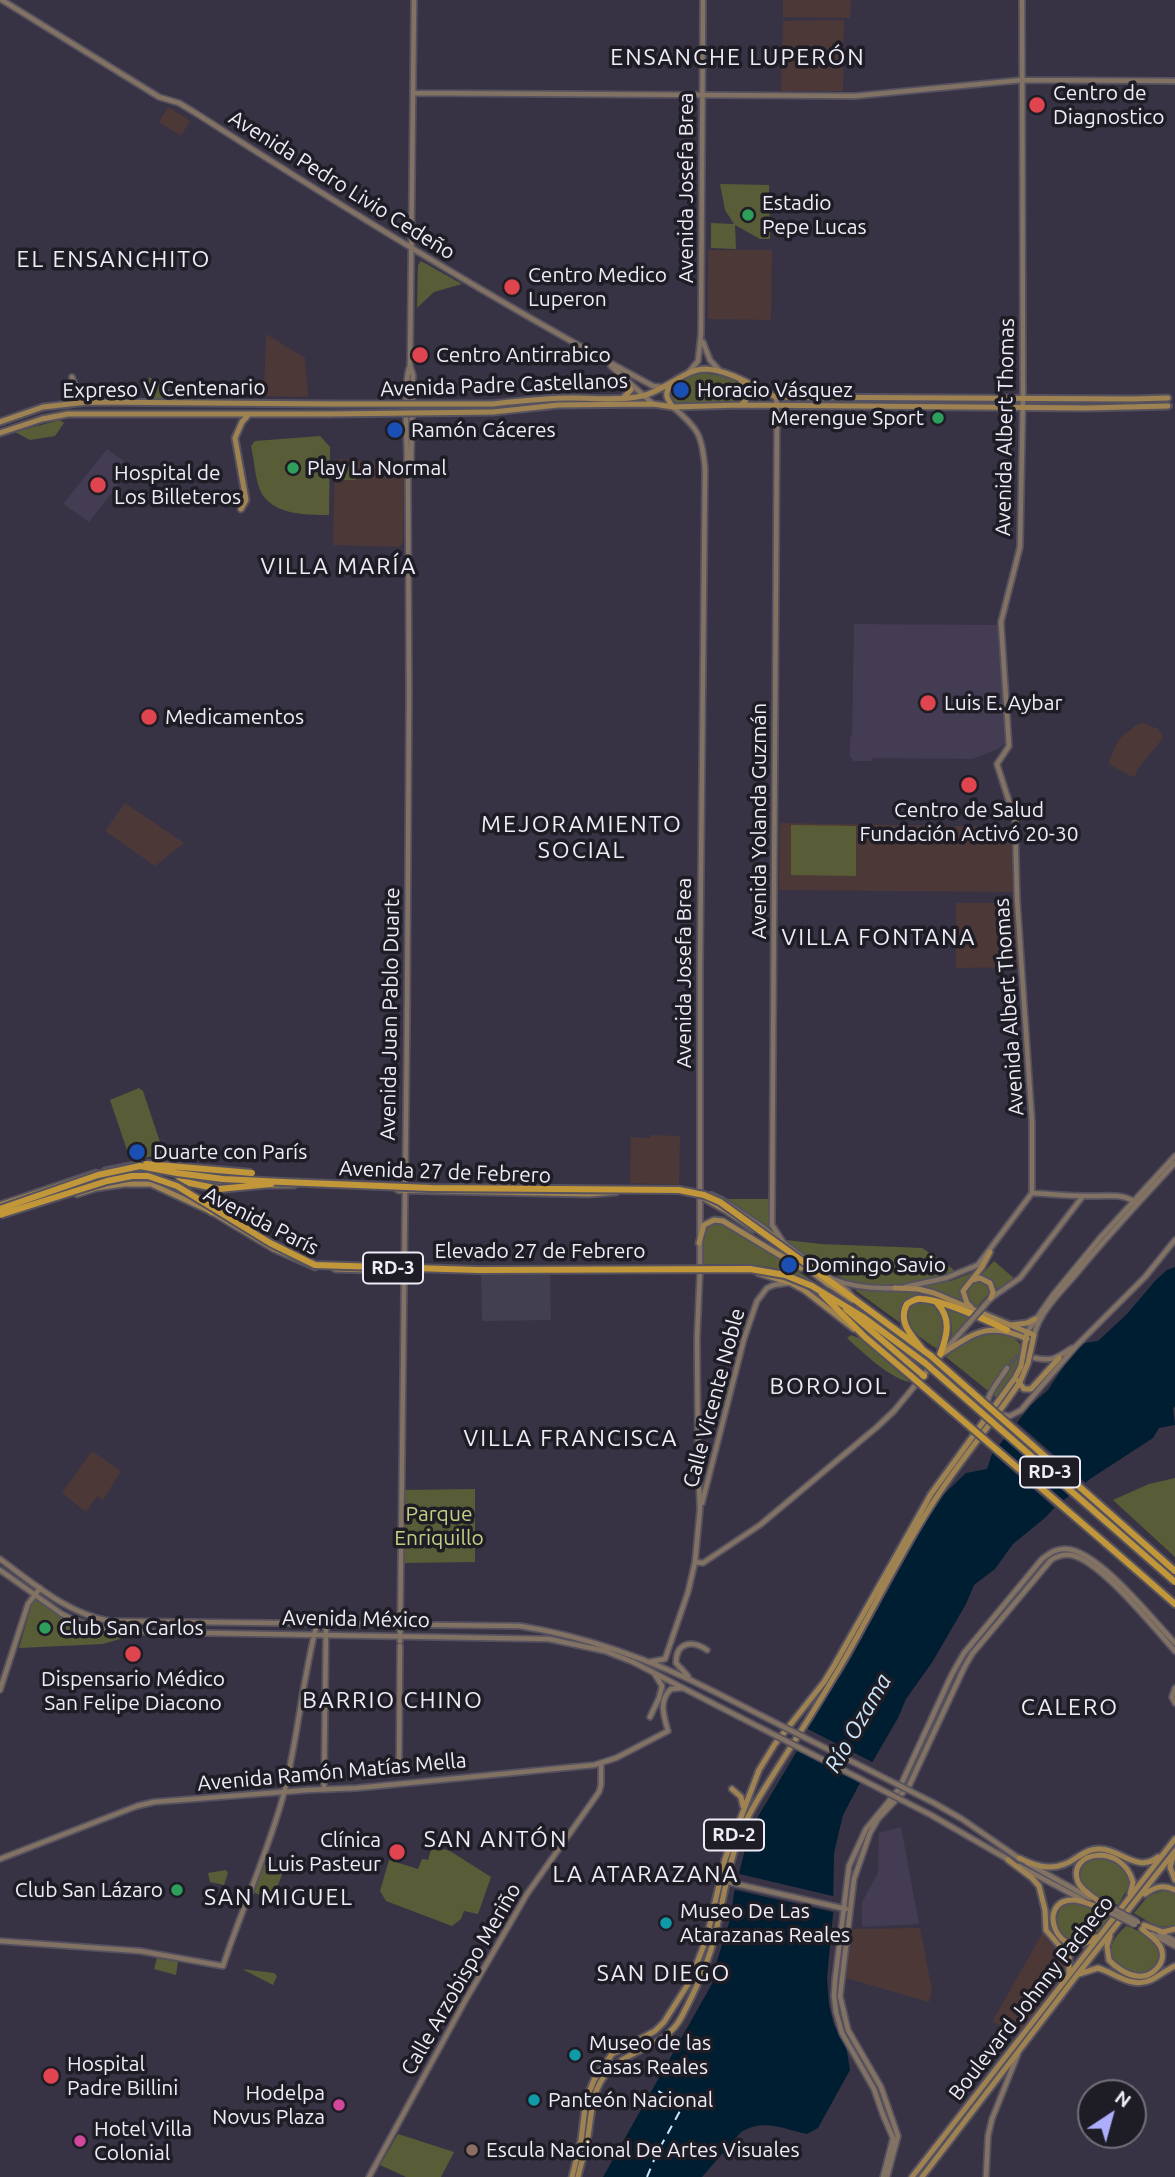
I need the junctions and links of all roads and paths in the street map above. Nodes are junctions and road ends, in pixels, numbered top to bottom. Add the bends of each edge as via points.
1 (2, 0) edge
2 (414, 0) edge
3 (703, 0) edge
4 (1022, 0) edge
5 (1022, 80) junction
6 (1175, 81) edge
7 (413, 93) junction
8 (702, 95) junction
9 (412, 248) junction
10 (701, 334) junction
11 (606, 361) junction
12 (686, 374) junction
13 (730, 376) junction
14 (72, 377) dead end
15 (627, 380) junction
16 (739, 380) junction
17 (670, 386) junction
18 (644, 396) junction
19 (776, 397) junction
20 (1023, 397) junction
21 (621, 398) junction
22 (1168, 398) dead end
23 (94, 402) junction
24 (331, 404) joint
25 (653, 404) junction
26 (741, 405) junction
27 (1021, 406) junction
28 (1168, 406) dead end
29 (673, 407) junction
30 (777, 407) junction
31 (249, 414) junction
32 (330, 414) joint
33 (0, 422) edge
34 (0, 433) edge
35 (241, 509) dead end
36 (1175, 1156) edge
37 (1175, 1163) edge
38 (140, 1166) junction
39 (261, 1174) dead end
40 (179, 1177) junction
41 (283, 1182) junction
42 (85, 1187) junction
43 (404, 1190) junction
44 (1032, 1193) junction
45 (699, 1194) junction
46 (1083, 1196) junction
47 (1135, 1202) junction
48 (0, 1207) edge
49 (212, 1212) junction
50 (0, 1216) edge
51 (1175, 1240) edge
52 (699, 1242) junction
53 (783, 1242) junction
54 (990, 1252) junction
55 (404, 1270) junction
56 (699, 1270) junction
57 (820, 1274) junction
58 (970, 1281) junction
59 (830, 1282) junction
60 (791, 1283) junction
61 (815, 1288) junction
62 (895, 1288) junction
63 (828, 1294) junction
64 (991, 1298) junction
65 (932, 1300) junction
66 (855, 1301) junction
67 (976, 1312) junction
68 (1035, 1319) junction
69 (1007, 1328) junction
70 (865, 1337) junction
71 (1029, 1337) junction
72 (1076, 1346) junction
73 (923, 1350) junction
74 (940, 1355) junction
75 (1035, 1358) dead end
76 (1059, 1358) junction
77 (1007, 1368) tunnel mouth
78 (924, 1376) junction
79 (1017, 1380) junction
80 (995, 1411) junction
81 (987, 1416) junction
82 (993, 1421) junction
83 (934, 1496) junction
84 (701, 1509) junction
85 (0, 1559) edge
86 (695, 1562) junction
87 (0, 1570) edge
88 (1175, 1571) edge
89 (1175, 1582) edge
90 (40, 1588) junction
91 (34, 1594) junction
92 (1175, 1604) edge
93 (317, 1624) junction
94 (326, 1624) junction
95 (401, 1625) junction
96 (314, 1633) junction
97 (325, 1634) junction
98 (400, 1635) junction
99 (1175, 1643) edge
100 (708, 1650) dead end
101 (1175, 1651) edge
102 (649, 1662) junction
103 (653, 1672) junction
104 (694, 1681) junction
105 (684, 1688) junction
106 (1175, 1688) edge
107 (0, 1690) edge
108 (1175, 1703) edge
109 (650, 1717) dead end
110 (766, 1759) junction
111 (601, 1763) junction
112 (777, 1769) junction
113 (399, 1783) junction
114 (324, 1789) junction
115 (732, 1789) dead end
116 (284, 1793) junction
117 (742, 1813) junction
118 (860, 1828) dead end
119 (866, 1829) junction
120 (1174, 1840) edge
121 (1175, 1852) edge
122 (1018, 1858) junction
123 (0, 1859) edge
124 (1008, 1860) junction
125 (1175, 1880) edge
126 (726, 1882) junction
127 (1175, 1890) edge
128 (1129, 1905) junction
129 (1101, 1906) junction
130 (847, 1909) junction
131 (1140, 1925) junction
132 (1111, 1927) junction
133 (1175, 1929) edge
134 (0, 1941) edge
135 (1175, 1943) edge
136 (1175, 1966) edge
137 (1077, 1975) junction
138 (1067, 1978) junction
139 (1020, 2049) junction
140 (369, 2177) edge
141 (572, 2177) edge
142 (578, 2177) edge
143 (885, 2177) edge
144 (912, 2177) edge
145 (922, 2177) edge
146 (986, 2177) edge

1 - 9 main road, Avenida Pedro Livio Cedeño via 159,97 194,112
2 - 7 main road
3 - 8 main road, Avenida Josefa Brea
4 - 5 main road, Avenida Albert Thomas
5 - 6 main road
5 - 8 main road via 877,95
5 - 20 main road, Avenida Albert Thomas
7 - 8 main road
7 - 9 main road
8 - 10 main road, Avenida Josefa Brea
9 - 11 main road, Avenida Pedro Livio Cedeño
9 - 43 main road, Avenida Juan Pablo Duarte
10 - 12 main road, Avenida Josefa Brea via 698,361
10 - 13 main road, Avenida Josefa Brea via 710,360
11 - 15 main road
11 - 17 main road, Avenida Pedro Livio Cedeño via 653,386
12 - 13 main road via 702,369
12 - 17 main road, Avenida Padre Castellanos
13 - 16 main road
14 - 23 main road via 78,393
15 - 18 main road
15 - 21 main road via 631,390
16 - 19 main road
16 - 26 main road via 748,392
17 - 18 main road, Avenida Padre Castellanos
17 - 29 main road via 667,398
18 - 21 main road, Avenida Padre Castellanos
18 - 25 main road
19 - 20 main road
19 - 30 main road, Avenida Yolanda Guzmán
20 - 22 main road
20 - 27 main road, Avenida Albert Thomas
21 - 24 main road, Avenida Padre Castellanos, bridge
23 - 24 main road, Expreso V Centenario
23 - 33 main road, Expreso V Centenario via 43,407
25 - 29 main road, Avenida Padre Castellanos
25 - 32 main road, Avenida Padre Castellanos, bridge
26 - 29 main road, Avenida Padre Castellanos
26 - 30 main road, Avenida Padre Castellanos
27 - 28 main road, Avenida Padre Castellanos
27 - 30 main road, Avenida Padre Castellanos
27 - 44 main road, Avenida Albert Thomas via 1020,547 1002,622 1009,746 998,764 1015,820
29 - 45 main road, Avenida Josefa Brea via 697,429 705,469
30 - 53 main road, Avenida Yolanda Guzmán via 772,1225
31 - 32 main road, Expreso V Centenario
31 - 34 main road, Expreso V Centenario via 68,414
31 - 35 main road via 235,438 246,500
36 - 47 main road
37 - 47 main road
38 - 39 highway, bridge
38 - 41 highway, RD-3, bridge via 223,1179
38 - 48 highway, RD-3, bridge
40 - 41 highway, bridge via 208,1188 228,1189
40 - 43 main road, Avenida 27 de Febrero / RD-3 via 221,1184
40 - 48 main road, Avenida 27 de Febrero / RD-3 via 150,1165 127,1165
41 - 57 highway, RD-3, bridge via 678,1190 720,1202
42 - 49 highway, bridge via 149,1179 177,1189
42 - 50 highway, Elevado 27 de Febrero / RD-3, bridge
42 - 61 highway, Elevado 27 de Febrero / RD-3, bridge via 122,1178 156,1178 286,1252 322,1266 750,1269 785,1275
43 - 45 main road, Avenida 27 de Febrero / RD-3
43 - 55 main road, Avenida Juan Pablo Duarte
44 - 46 main road
44 - 54 main road
45 - 52 main road, Avenida Josefa Brea
45 - 53 main road via 722,1200
45 - 59 main road, Avenida 27 de Febrero
46 - 47 main road via 1121,1196
46 - 64 main road via 1020,1278
47 - 68 main road via 1100,1237
47 - 71 main road
49 - 50 main road, Avenida París / RD-3 via 151,1184 133,1183 96,1188
49 - 55 main road, Avenida París / RD-3 via 305,1265
51 - 72 main road
52 - 56 main road, Avenida Josefa Brea
52 - 59 main road via 704,1225 723,1221
53 - 59 main road
54 - 58 main road
54 - 62 main road via 978,1265 957,1275
55 - 56 main road, Avenida París / RD-3
55 - 95 main road, Avenida Juan Pablo Duarte
56 - 60 main road, Avenida París / RD-3 via 755,1272
56 - 84 main road, Avenida Josefa Brea
57 - 59 highway
57 - 66 highway, RD-3
58 - 64 main road via 986,1280 992,1287
58 - 67 main road via 963,1291
59 - 62 main road
59 - 66 main road
60 - 70 main road
60 - 84 main road, Calle Vicente Noble via 774,1284 757,1301
61 - 63 highway, RD-3
61 - 70 highway
62 - 67 main road via 934,1293
63 - 78 highway
63 - 89 highway, RD-3, bridge via 925,1363
64 - 74 main road, bridge
65 - 69 highway
65 - 73 highway via 910,1301 903,1314 907,1329
65 - 74 highway via 942,1308 948,1326
66 - 73 highway, RD-3
67 - 69 main road
68 - 69 main road
68 - 71 main road
69 - 71 main road
69 - 74 main road via 971,1336
70 - 92 highway, RD-3, bridge
71 - 79 main road via 1027,1363
72 - 76 main road
72 - 80 main road via 1021,1410 1010,1416
73 - 88 highway, RD-3, bridge
74 - 78 main road
75 - 76 main road
76 - 79 main road via 1031,1389 1024,1389
77 - 81 main road via 987,1399
78 - 86 main road via 877,1427 760,1525 703,1563
79 - 80 main road
80 - 81 main road
80 - 82 main road
81 - 82 main road
81 - 83 main road
82 - 83 main road
83 - 110 main road, RD-2 via 824,1682
83 - 112 main road, RD-2 via 838,1671
84 - 86 main road
85 - 90 main road, Avenida México
86 - 102 main road via 665,1659
87 - 91 main road, Avenida México
90 - 91 main road
90 - 93 main road, Avenida México via 70,1609 109,1621
91 - 96 main road, Avenida México via 72,1620 99,1629
91 - 107 main road
93 - 94 main road, Avenida México
93 - 96 main road
94 - 95 main road, Avenida México
94 - 97 main road
95 - 98 main road, Avenida Juan Pablo Duarte
95 - 102 main road, Avenida México via 533,1628 603,1644
96 - 97 main road, Avenida México
96 - 116 main road
97 - 98 main road, Avenida México
97 - 114 main road
98 - 103 main road, Avenida México via 549,1639 605,1651
98 - 113 main road, Avenida Juan Pablo Duarte
99 - 119 main road via 1104,1568 1068,1549 1051,1552 964,1653 899,1789
100 - 104 main road via 691,1643 677,1654 681,1671
101 - 130 main road via 1104,1574 1070,1555 1051,1560 972,1654 909,1786 878,1819 865,1841
102 - 104 main road, Avenida México
103 - 105 main road, Avenida México
103 - 109 main road via 662,1686
104 - 122 main road, Avenida México, bridge via 934,1803
105 - 111 main road, Avenida Ramón Matías Mella via 671,1689 664,1699 668,1731
105 - 124 main road, Avenida México, bridge via 931,1815
106 - 108 main road
110 - 112 main road via 776,1762
110 - 117 main road, RD-2
111 - 113 main road, Avenida Ramón Matías Mella
111 - 140 main road, Calle Arzobispo Meriño via 599,1792 527,1894
112 - 126 main road, RD-2 via 740,1832
113 - 114 main road, Avenida Ramón Matías Mella
114 - 116 main road, Avenida Ramón Matías Mella
115 - 117 main road via 741,1797
116 - 123 main road, Avenida Ramón Matías Mella via 136,1806
116 - 134 main road via 223,1966 140,1951
117 - 126 main road, RD-2
118 - 119 main road
119 - 130 main road via 849,1866
120 - 122 main road via 1147,1863 1098,1848 1057,1867 1041,1867
120 - 128 main road, Boulevard Johnny Pacheco
121 - 125 main road via 1170,1867
121 - 128 main road, Boulevard Johnny Pacheco
122 - 129 main road, Avenida México
124 - 129 main road, Avenida México
124 - 138 main road via 1039,1886 1046,1930 1069,1957
126 - 130 main road
126 - 141 main road, RD-2 via 703,1952 671,2011 655,2031 612,2054 594,2080
126 - 142 main road, RD-2 via 711,1950 681,2018 668,2035 613,2066 603,2077
127 - 128 main road via 1156,1887
128 - 129 main road via 1131,1874 1122,1863 1098,1854 1084,1859 1077,1878
128 - 132 main road, Boulevard Johnny Pacheco
129 - 131 main road, bridge
129 - 132 main road via 1076,1900 1061,1903 1052,1917 1056,1933 1066,1942 1080,1945
130 - 143 main road via 841,2008 883,2093 898,2136
131 - 132 main road via 1160,1944 1163,1956 1154,1972 1137,1976 1109,1960
131 - 133 main road via 1163,1932
131 - 135 main road
132 - 137 main road, Boulevard Johnny Pacheco
132 - 138 main road, Boulevard Johnny Pacheco
136 - 137 main road via 1139,1983 1098,1968
137 - 139 main road, Boulevard Johnny Pacheco
138 - 144 main road, Boulevard Johnny Pacheco
139 - 145 main road, Boulevard Johnny Pacheco
139 - 146 main road via 992,2119

